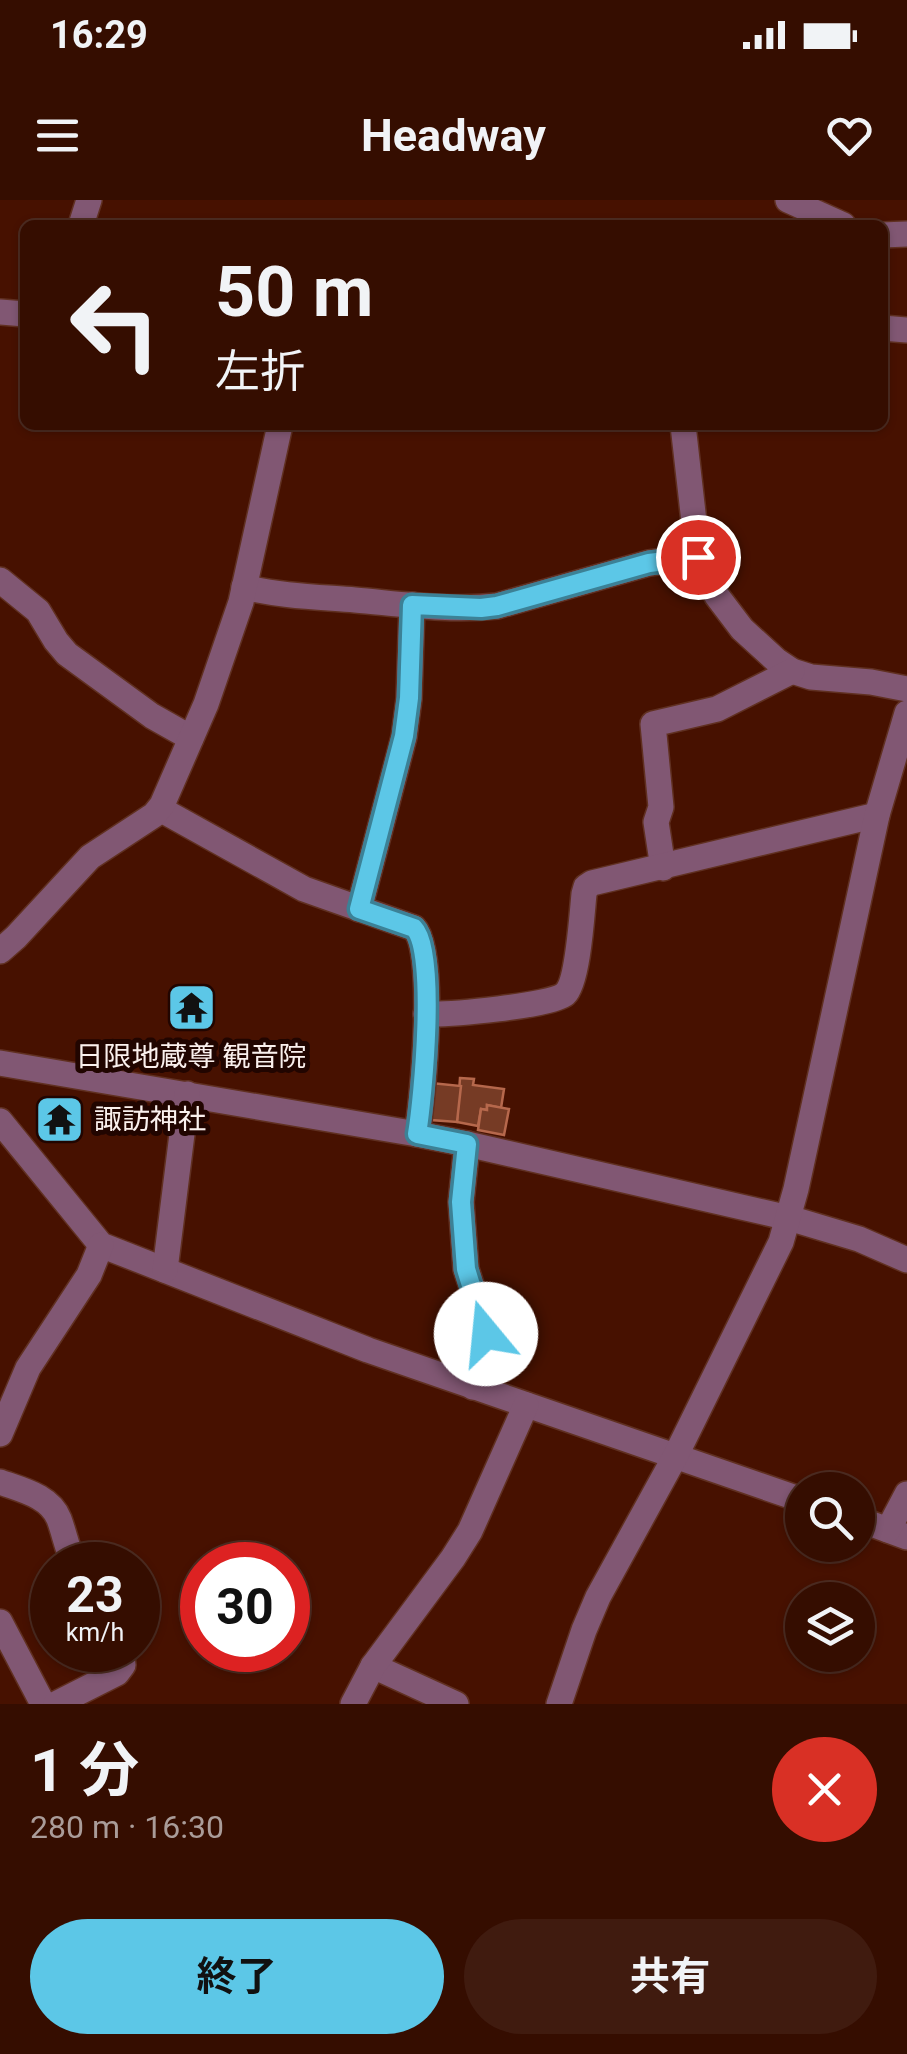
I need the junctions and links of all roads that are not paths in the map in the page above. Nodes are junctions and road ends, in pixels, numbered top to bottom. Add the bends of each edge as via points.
1 (788, 200) edge
2 (831, 220) edge
3 (279, 430) edge
4 (683, 430) edge
5 (698, 557) junction
6 (0, 580) edge
7 (244, 587) junction
8 (412, 605) junction
9 (792, 670) junction
10 (907, 689) edge
11 (907, 713) edge
12 (191, 738) junction
13 (160, 809) junction
14 (877, 815) junction
15 (663, 868) junction
16 (359, 909) junction
17 (0, 951) edge
18 (426, 1014) junction
19 (0, 1063) edge
20 (187, 1094) junction
21 (0, 1121) edge
22 (417, 1134) junction
23 (467, 1144) junction
24 (789, 1218) junction
25 (101, 1246) junction
26 (907, 1260) edge
27 (164, 1270) junction
28 (473, 1387) junction
29 (526, 1405) junction
30 (0, 1434) edge
31 (676, 1455) junction
32 (0, 1482) edge
33 (785, 1494) edge
34 (907, 1494) edge
35 (897, 1533) edge
36 (65, 1542) edge
37 (0, 1622) edge
38 (373, 1666) junction
39 (118, 1672) edge
40 (44, 1704) edge
41 (56, 1704) edge
42 (354, 1704) edge
43 (456, 1704) edge
44 (559, 1704) edge

1 - 2 street
3 - 7 street
4 - 5 street
5 - 8 street via 649,563 497,606
5 - 9 street via 742,628
6 - 12 street via 38,610 67,654
7 - 8 street
7 - 12 street
8 - 16 street via 404,736
9 - 10 street
9 - 15 street via 716,709 652,724
11 - 14 street
12 - 13 street
13 - 16 street via 304,889
13 - 17 street via 90,858
14 - 15 street
14 - 24 street
15 - 18 street via 586,887 566,994
16 - 18 street via 420,934
18 - 22 street
19 - 20 street
20 - 22 street
20 - 27 street
21 - 25 street
22 - 23 street
23 - 24 street
23 - 28 street via 461,1202 466,1269 486,1330
24 - 26 street
24 - 31 street
25 - 27 street
25 - 30 street via 90,1276 28,1368
27 - 28 street
28 - 29 street
29 - 31 street
29 - 38 street via 470,1531
31 - 33 street
31 - 44 street via 598,1597
32 - 36 street via 43,1498 59,1517
34 - 35 street
37 - 40 street
38 - 42 street
38 - 43 street
39 - 41 street

